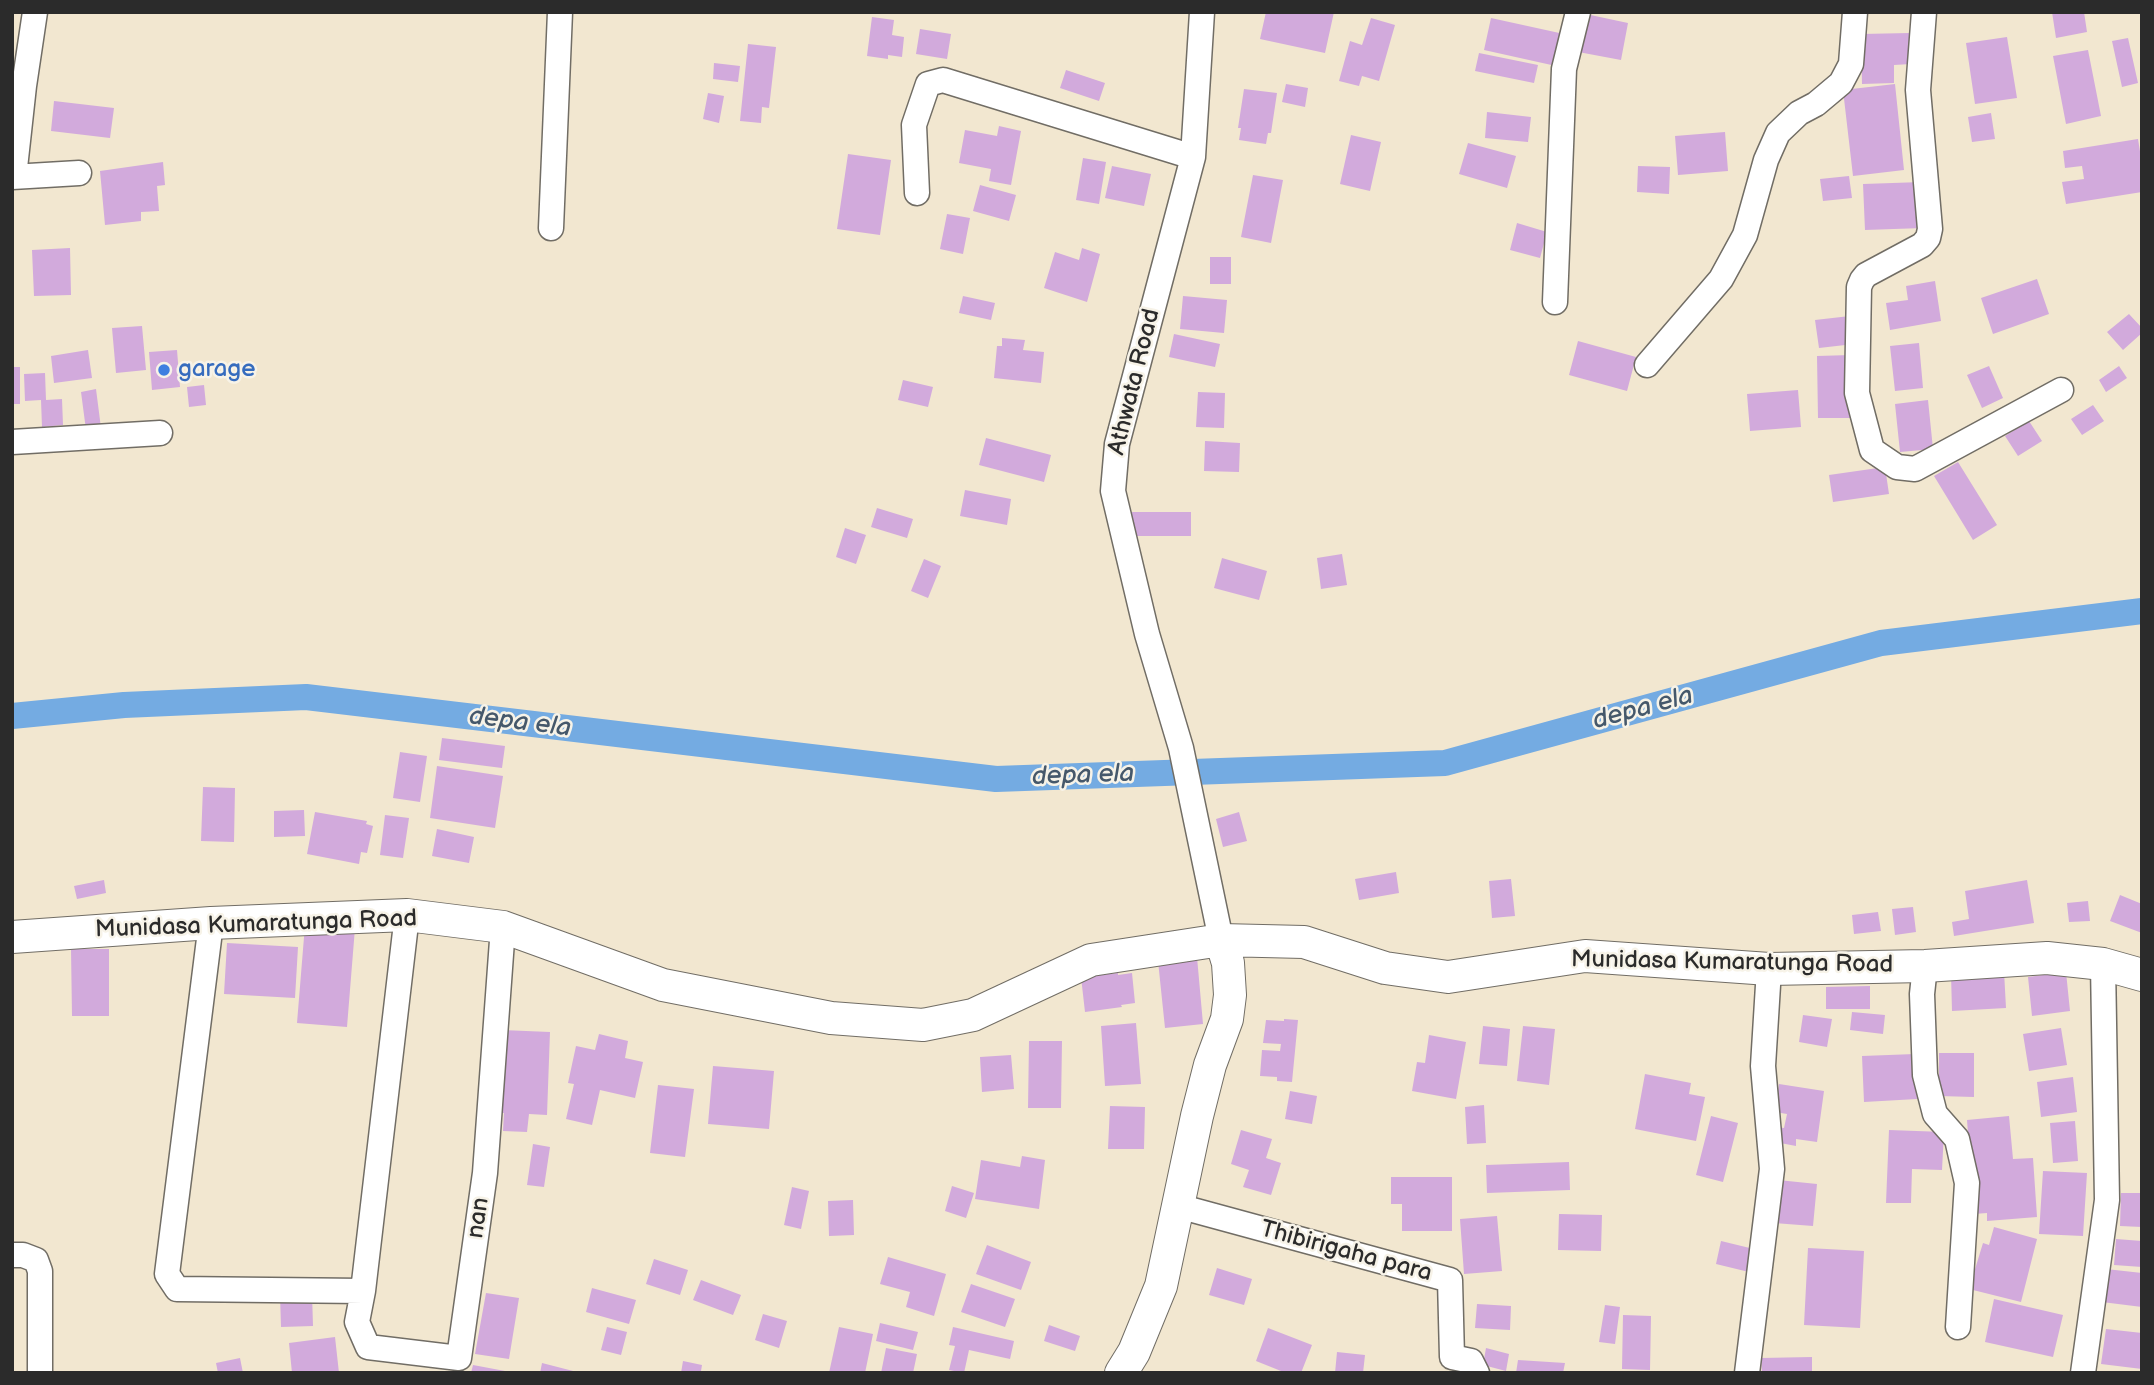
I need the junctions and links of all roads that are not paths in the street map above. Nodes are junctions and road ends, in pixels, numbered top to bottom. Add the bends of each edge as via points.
1 (36, 12) edge
2 (560, 12) edge
3 (1202, 12) edge
4 (1578, 12) edge
5 (1855, 12) edge
6 (1924, 12) edge
7 (1193, 157) junction
8 (79, 173) dead end
9 (13, 177) edge
10 (917, 193) dead end
11 (551, 228) dead end
12 (1555, 302) dead end
13 (1647, 365) dead end
14 (2061, 390) dead end
15 (160, 433) dead end
16 (12, 442) edge
17 (407, 915) junction
18 (211, 923) junction
19 (503, 927) junction
20 (12, 937) edge
21 (1221, 940) junction
22 (2103, 964) junction
23 (1925, 966) junction
24 (1769, 969) junction
25 (2142, 975) edge
26 (1178, 1206) junction
27 (12, 1255) edge
28 (363, 1291) junction
29 (1958, 1326) dead end
30 (1451, 1365) edge
31 (40, 1373) edge
32 (1121, 1373) edge
33 (1477, 1373) edge
34 (1748, 1373) edge
35 (2083, 1373) edge

1 - 9 street
2 - 11 street
3 - 7 street, Athwata Road
4 - 12 street via 1564,69
5 - 13 street via 1851,64 1841,83 1778,133 1745,235 1721,279
6 - 14 street via 1918,90 1930,229 1922,245 1866,275 1860,287 1857,393 1872,450 1897,467 1915,469
7 - 10 street via 943,80 928,84 914,125
7 - 21 street, Athwata Road via 1117,444 1113,491 1147,634 1181,748
8 - 9 street
15 - 16 street
17 - 18 street, Munidasa Kumaratunga Road
17 - 19 street, Munidasa Kumaratunga Road
17 - 28 street
18 - 20 street, Munidasa Kumaratunga Road
18 - 28 street via 167,1274 177,1289
19 - 21 street, Munidasa Kumaratunga Road via 663,985 831,1018 923,1025 973,1015 1091,960
19 - 28 street, nan via 485,1173 459,1358 368,1347 357,1322
21 - 24 street, Munidasa Kumaratunga Road via 1304,942 1385,968 1448,977 1585,956
21 - 26 street via 1228,963 1227,1019 1210,1065
22 - 23 street, Munidasa Kumaratunga Road via 2048,958
22 - 25 street, Munidasa Kumaratunga Road
22 - 35 street via 2107,1200
23 - 24 street, Munidasa Kumaratunga Road
23 - 29 street via 1925,1075 1935,1114 1957,1139 1967,1183
24 - 34 street via 1763,1066 1772,1168
26 - 30 street, Thibirigaha para via 1450,1280
26 - 32 street via 1161,1286 1135,1352
27 - 31 street via 36,1260 40,1271
30 - 33 street, Thibirigaha para via 1471,1361

